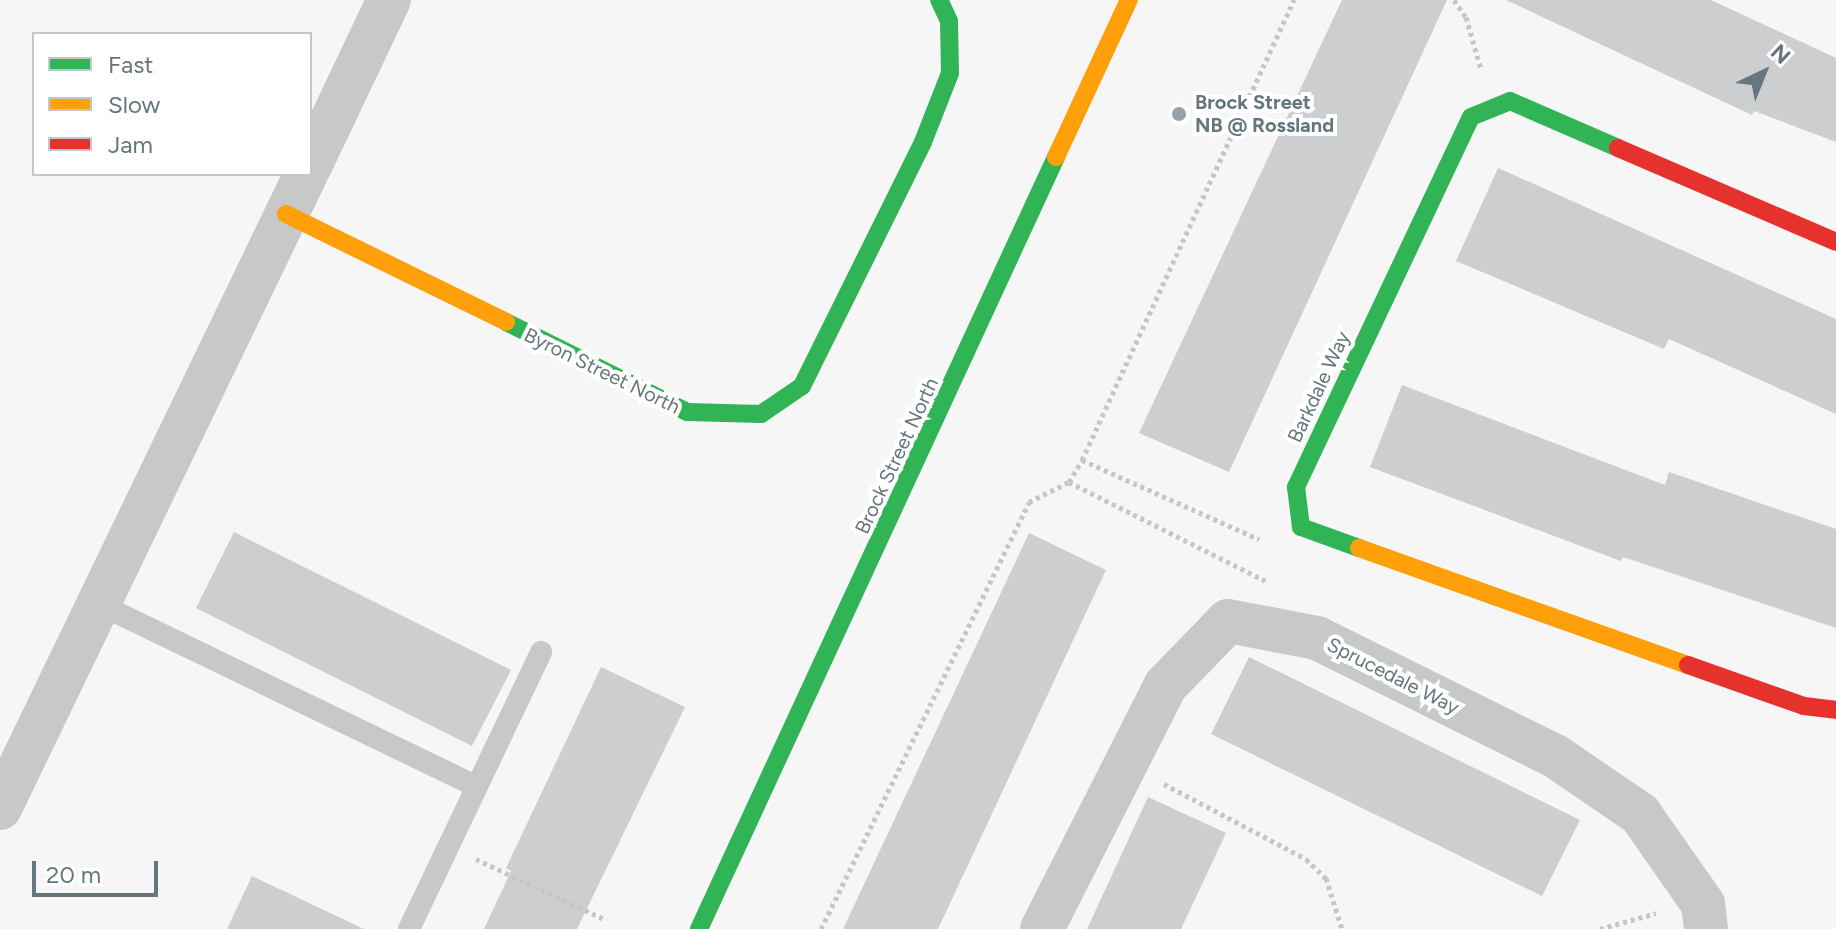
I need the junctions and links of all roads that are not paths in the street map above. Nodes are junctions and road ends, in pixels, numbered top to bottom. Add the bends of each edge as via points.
1 (389, 0) edge
2 (939, 0) edge
3 (1129, 0) edge
4 (312, 162) edge
5 (305, 176) edge
6 (286, 214) junction
7 (1836, 242) edge
8 (99, 604) junction
9 (541, 652) dead end
10 (1836, 710) edge
11 (473, 785) junction
12 (0, 808) edge
13 (1704, 916) edge
14 (409, 929) edge
15 (699, 929) edge
16 (1042, 929) edge

1 - 4 street
2 - 6 street, Byron Street North via 949,21 950,73 923,142 802,386 761,414 687,412
3 - 15 street, Brock Street North
5 - 6 street
6 - 8 street
7 - 10 street, Barkdale Way via 1510,101 1471,117 1296,487 1301,527 1804,706
8 - 11 lane
8 - 12 street
9 - 11 lane
11 - 14 lane
13 - 16 street, Sprucedale Way via 1640,814 1555,756 1317,638 1228,621 1166,685

